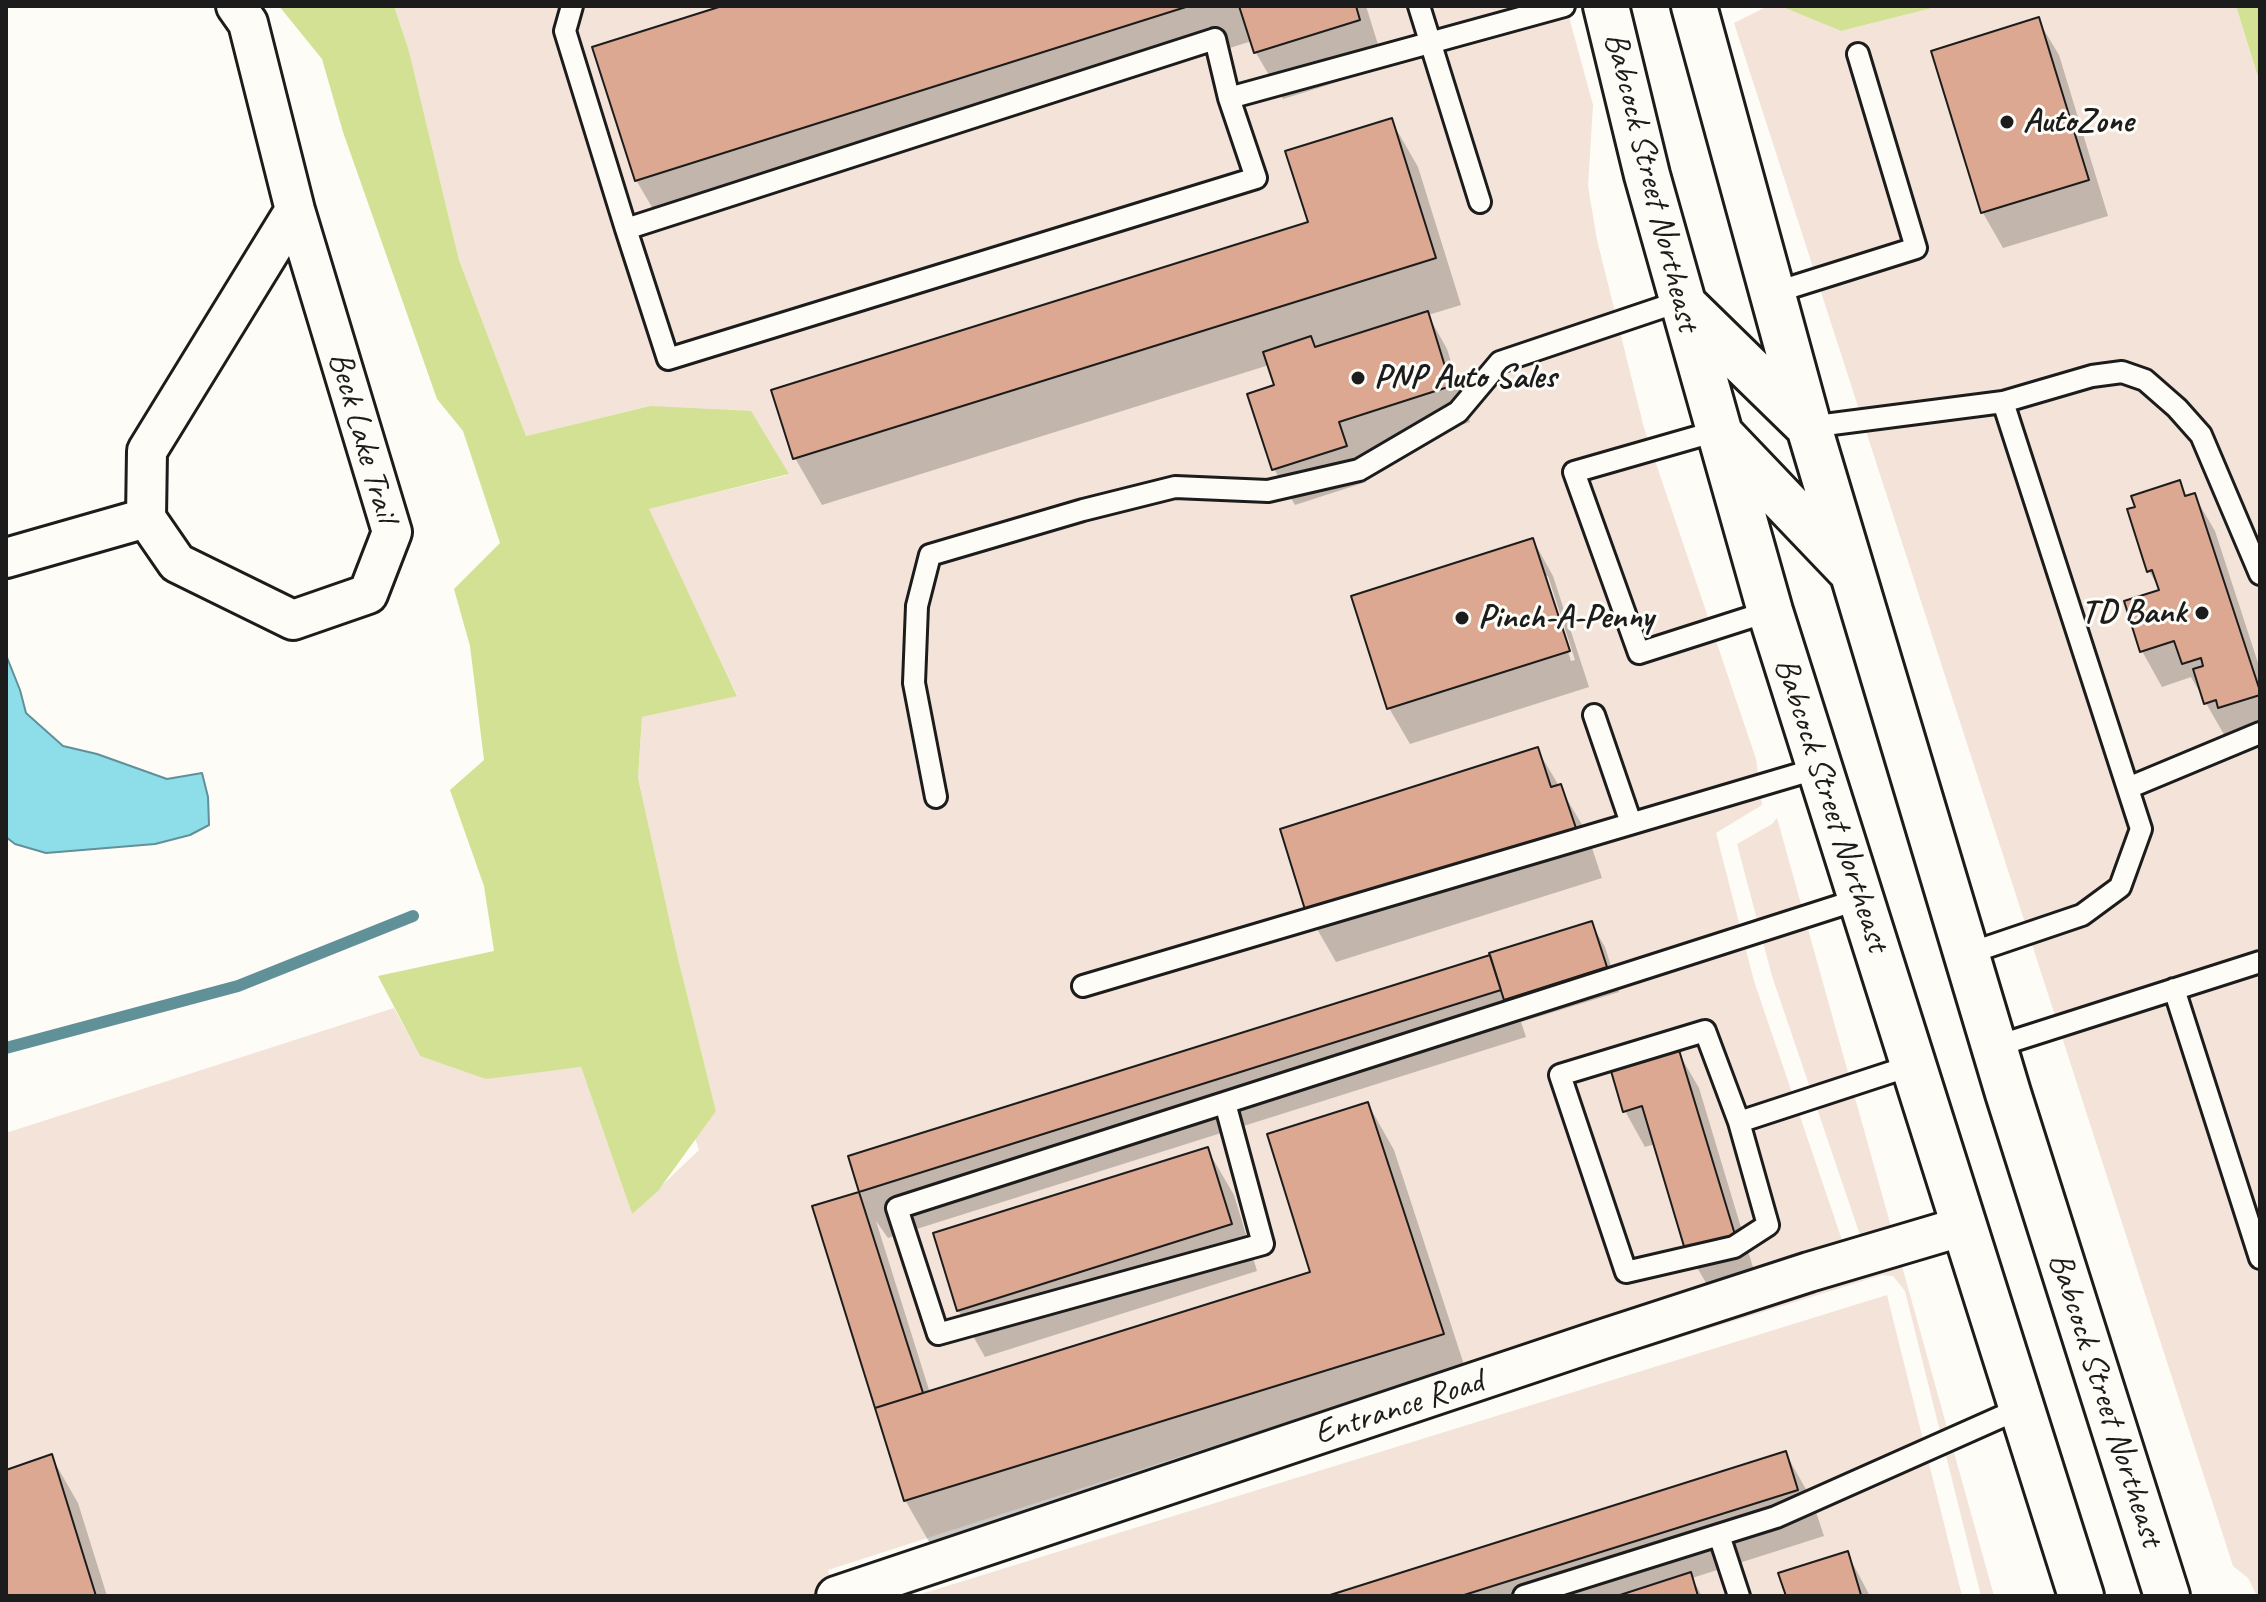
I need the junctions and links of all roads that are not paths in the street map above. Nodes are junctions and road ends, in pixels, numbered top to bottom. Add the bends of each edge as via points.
1 (236, 6) edge
2 (572, 6) edge
3 (1419, 6) edge
4 (1564, 6) edge
5 (1606, 6) edge
6 (1694, 6) edge
7 (1431, 44) junction
8 (1858, 54) dead end
9 (1229, 98) junction
10 (1480, 202) dead end
11 (295, 210) junction
12 (626, 229) junction
13 (1773, 293) junction
14 (1681, 301) junction
15 (2003, 402) junction
16 (1809, 427) junction
17 (1717, 431) junction
18 (146, 518) junction
19 (6, 558) edge
20 (1852, 572) junction
21 (2260, 574) edge
22 (1770, 611) junction
23 (1594, 715) dead end
24 (2260, 733) edge
25 (1819, 768) junction
26 (2128, 788) junction
27 (936, 797) dead end
28 (1631, 823) junction
29 (1860, 899) junction
30 (1967, 954) junction
31 (2260, 962) edge
32 (1083, 986) dead end
33 (2174, 989) junction
34 (1994, 1047) junction
35 (1913, 1065) junction
36 (1225, 1103) junction
37 (1739, 1122) junction
38 (1964, 1226) junction
39 (2260, 1258) edge
40 (2021, 1408) junction
41 (1719, 1535) junction
42 (836, 1596) edge
43 (1524, 1596) edge
44 (1739, 1596) edge
45 (2081, 1596) edge
46 (2167, 1596) edge

1 - 11 street, Beck Lake Trail via 248,23
2 - 12 lane via 565,31
3 - 7 lane
4 - 7 lane
5 - 14 main road, Babcock Street Northeast
6 - 13 main road, Babcock Street Northeast
7 - 9 lane
7 - 10 lane
8 - 13 lane via 1916,248
9 - 12 lane via 1215,39
9 - 12 lane via 1256,178 668,359
11 - 18 street via 147,451
11 - 18 street, Beck Lake Trail via 392,532 368,594 293,620 177,563
13 - 16 main road, Babcock Street Northeast
14 - 16 main road
14 - 17 main road, Babcock Street Northeast
14 - 27 lane via 1500,362 1458,412 1359,470 1268,491 1175,487 930,555 917,606 914,683
15 - 16 lane
15 - 21 lane via 2092,376 2122,372 2145,380 2201,435
15 - 26 lane
16 - 20 main road, Babcock Street Northeast
17 - 20 main road
17 - 22 main road, Babcock Street Northeast
17 - 22 lane via 1574,472 1639,653
18 - 19 street
20 - 30 main road, Babcock Street Northeast
22 - 25 main road, Babcock Street Northeast
23 - 28 lane
24 - 26 lane
25 - 28 lane
25 - 29 main road, Babcock Street Northeast
26 - 30 lane via 2141,829 2120,887 2082,915
28 - 32 lane
29 - 35 main road, Babcock Street Northeast
29 - 36 lane
30 - 34 main road, Babcock Street Northeast
31 - 33 lane
33 - 34 lane
33 - 39 lane
34 - 46 main road, Babcock Street Northeast
35 - 37 lane
35 - 38 main road, Babcock Street Northeast
36 - 36 lane via 897,1208 938,1334 1263,1244
37 - 37 lane via 1705,1031 1560,1075 1626,1272 1734,1247 1768,1225
38 - 40 main road, Babcock Street Northeast
38 - 42 street, Entrance Road via 1600,1340
40 - 41 lane via 1776,1517
40 - 45 main road, Babcock Street Northeast
41 - 43 lane
41 - 44 lane

